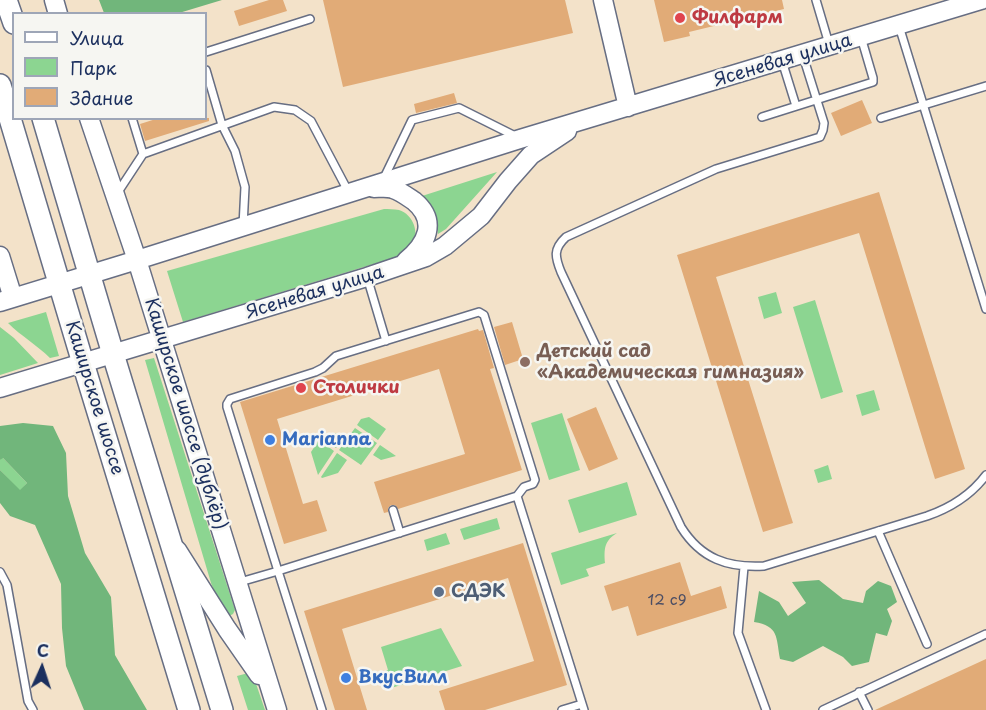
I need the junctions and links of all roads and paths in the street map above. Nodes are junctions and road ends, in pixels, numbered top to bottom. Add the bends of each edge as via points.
1 (6, 0) edge
2 (603, 0) edge
3 (816, 0) edge
4 (981, 0) edge
5 (12, 17) edge
6 (310, 19) dead end
7 (899, 26) junction
8 (861, 37) junction
9 (830, 47) junction
10 (207, 52) edge
11 (803, 55) junction
12 (782, 61) junction
13 (0, 85) edge
14 (986, 86) edge
15 (208, 91) edge
16 (817, 100) junction
17 (924, 105) junction
18 (796, 106) junction
19 (628, 107) junction
20 (762, 117) dead end
21 (881, 118) dead end
22 (44, 120) edge
23 (90, 120) edge
24 (133, 120) edge
25 (584, 120) junction
26 (222, 125) junction
27 (520, 139) junction
28 (143, 154) junction
29 (366, 188) junction
30 (115, 196) junction
31 (243, 227) junction
32 (0, 256) edge
33 (137, 260) junction
34 (398, 268) junction
35 (89, 275) junction
36 (367, 277) junction
37 (60, 284) junction
38 (7, 300) edge
39 (986, 309) edge
40 (162, 339) junction
41 (386, 341) junction
42 (112, 354) junction
43 (83, 363) junction
44 (0, 388) edge
45 (986, 475) edge
46 (517, 496) junction
47 (393, 510) dead end
48 (878, 531) junction
49 (400, 533) junction
50 (169, 536) junction
51 (744, 567) junction
52 (278, 571) junction
53 (0, 572) edge
54 (237, 583) junction
55 (986, 634) edge
56 (927, 644) dead end
57 (860, 692) junction
58 (274, 702) edge
59 (583, 707) edge
60 (33, 710) edge
61 (189, 710) edge
62 (222, 710) edge
63 (322, 710) edge
64 (562, 710) edge
65 (766, 710) edge
66 (822, 710) edge
67 (868, 710) edge

1 - 5 main road
2 - 19 main road
3 - 9 lane
4 - 7 main road, Ясеневая улица
6 - 10 lane
7 - 8 main road, Ясеневая улица
7 - 17 lane
8 - 9 main road, Ясеневая улица
8 - 16 lane via 873,82
9 - 11 main road, Ясеневая улица
11 - 12 main road, Ясеневая улица
11 - 16 lane
12 - 18 lane
12 - 19 main road, Ясеневая улица
13 - 37 main road, Каширское шоссе
14 - 17 lane
15 - 26 lane
16 - 18 lane
16 - 51 lane via 824,123 820,137 697,177 566,237 556,255 687,537 709,556
17 - 21 lane
17 - 39 lane
18 - 20 lane
19 - 25 main road, Ясеневая улица
22 - 35 main road, Каширское шоссе
23 - 30 main road, Каширское шоссе (дублёр)
24 - 28 lane
25 - 27 main road, Ясеневая улица
25 - 34 main road, Ясеневая улица via 531,155 481,216 445,246
26 - 28 lane
26 - 29 lane via 274,107 295,110 311,121
26 - 31 lane via 236,151 245,187
27 - 29 main road, Ясеневая улица
27 - 29 lane via 459,108 412,120
28 - 30 lane
29 - 31 main road, Ясеневая улица
29 - 34 main road via 393,189 422,208 429,227 425,240
30 - 33 main road, Каширское шоссе (дублёр)
31 - 33 main road, Ясеневая улица
32 - 38 main road
33 - 35 main road, Ясеневая улица
33 - 40 main road, Каширское шоссе (дублёр)
34 - 36 main road, Ясеневая улица
35 - 37 main road, Ясеневая улица
35 - 42 main road, Каширское шоссе
36 - 40 main road, Ясеневая улица
36 - 41 lane
37 - 38 main road, Ясеневая улица
37 - 43 main road, Каширское шоссе
40 - 42 main road, Ясеневая улица
40 - 54 main road, Каширское шоссе (дублёр)
41 - 46 lane via 483,313 535,481
41 - 52 lane via 336,356 315,372 228,401
42 - 43 main road, Ясеневая улица
42 - 50 main road, Каширское шоссе
43 - 44 main road, Ясеневая улица
43 - 61 main road, Каширское шоссе
45 - 48 lane via 951,506
46 - 49 lane
46 - 59 lane
47 - 49 lane
48 - 51 lane via 764,566
48 - 56 lane
49 - 52 lane
50 - 58 main road
50 - 62 main road, Каширское шоссе
51 - 65 lane via 739,640
52 - 54 lane
52 - 63 lane
53 - 60 lane via 7,585 28,701
54 - 58 main road, Каширское шоссе (дублёр)
55 - 57 lane
57 - 66 lane
57 - 67 lane
59 - 64 lane

